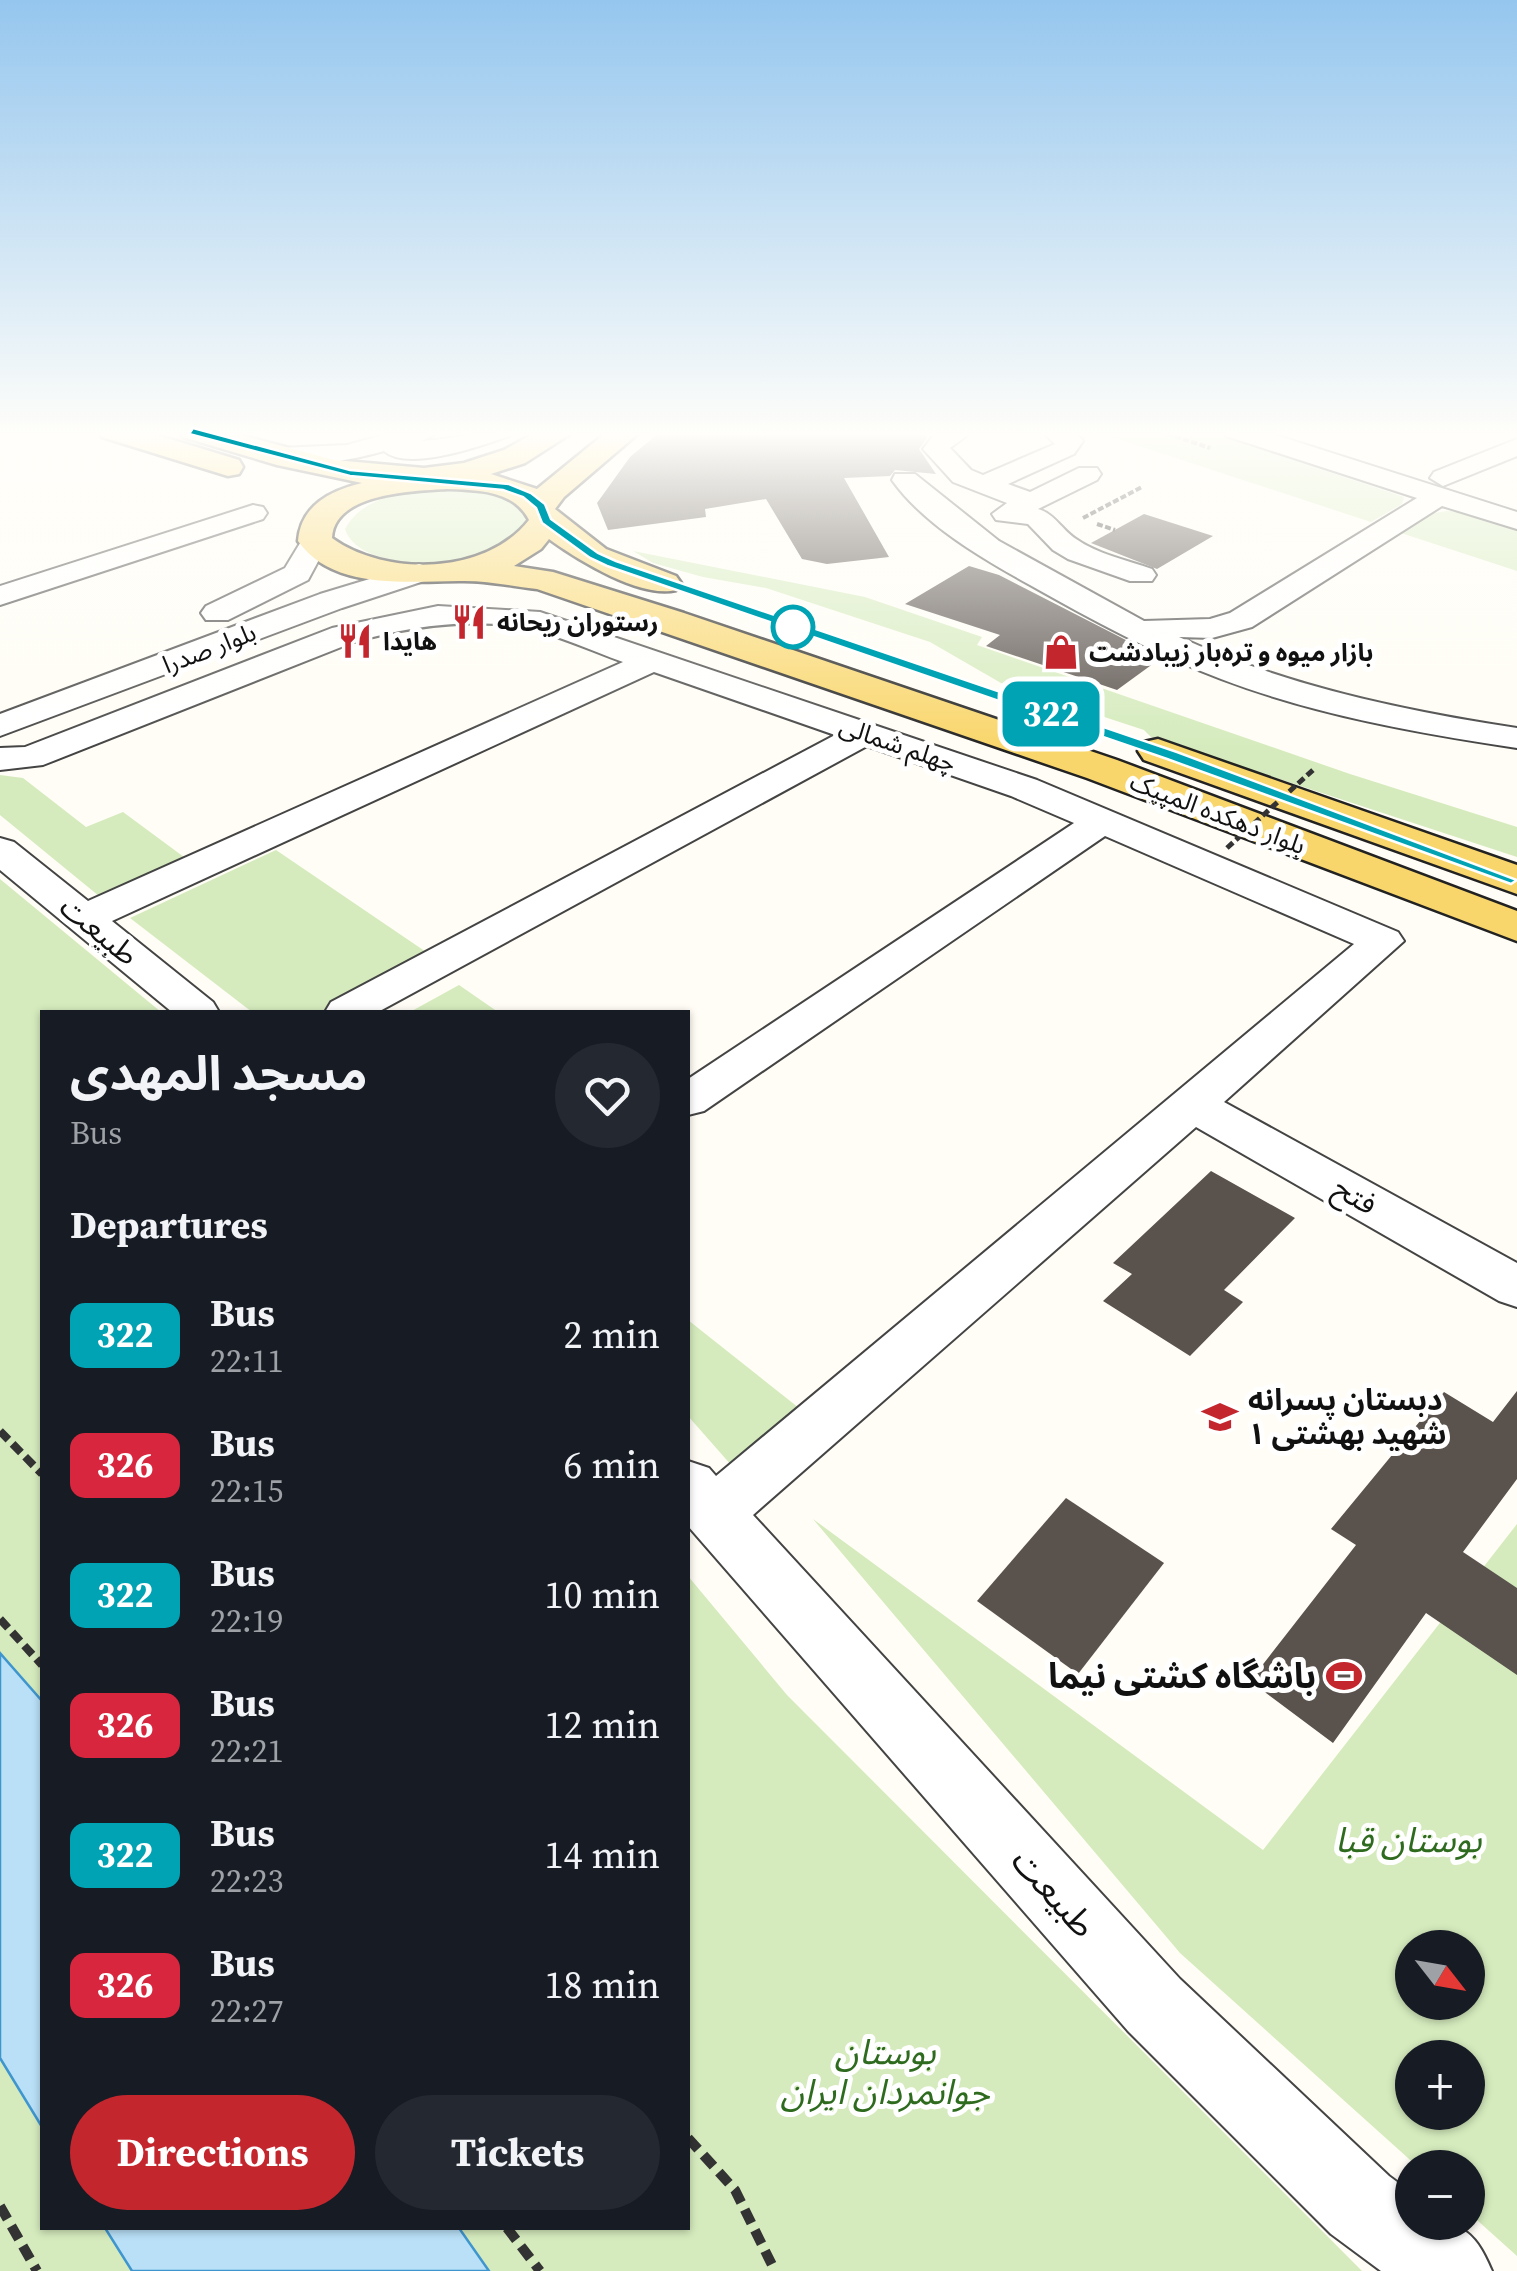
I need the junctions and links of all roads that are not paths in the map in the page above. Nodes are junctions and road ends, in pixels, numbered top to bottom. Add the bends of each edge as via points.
1 (178, 537) edge
2 (313, 537) edge
3 (318, 537) edge
4 (538, 537) edge
5 (571, 537) edge
6 (970, 537) edge
7 (1056, 537) edge
8 (1365, 537) edge
9 (438, 572) junction
10 (1141, 576) dead end
11 (0, 596) edge
12 (1113, 618) junction
13 (1241, 620) junction
14 (124, 646) dead end
15 (652, 662) junction
16 (1254, 680) junction
17 (0, 726) edge
18 (865, 733) junction
19 (1517, 738) edge
20 (0, 759) edge
21 (1103, 821) junction
22 (0, 850) edge
23 (1517, 880) edge
24 (84, 918) junction
25 (1517, 927) edge
26 (196, 1010) edge
27 (350, 1010) edge
28 (690, 1099) edge
29 (1194, 1105) junction
30 (1517, 1287) edge
31 (700, 1499) edge
32 (1450, 2271) edge

1 - 11 street
2 - 14 street, بلوار صدرا via 297,574 277,586
3 - 9 main road, بلوار دهکده المپیک via 327,555 350,566
4 - 9 main road via 521,550
5 - 23 main road, بلوار دهکده المپیک via 594,556 658,581
6 - 12 street
7 - 10 street via 1078,553
8 - 13 street
9 - 17 street, بلوار صدرا via 332,602
9 - 25 main road, بلوار دهکده المپیک via 541,580 670,621 1102,769
12 - 13 street via 1179,630
12 - 16 street
13 - 16 street via 1232,636 1235,658
15 - 18 street, چهلم شمالی
15 - 20 street, چهلم شمالی via 529,619 438,615 396,621 343,635 30,757
15 - 24 street
16 - 19 street via 1421,724
18 - 21 street, چهلم شمالی
18 - 27 street
21 - 28 street
21 - 29 street, چهلم شمالی via 1383,940
22 - 24 street, طبیعت
24 - 26 street, طبیعت
29 - 30 street, فتح
29 - 31 street
31 - 32 street, طبیعت via 1154,2005 1360,2205

